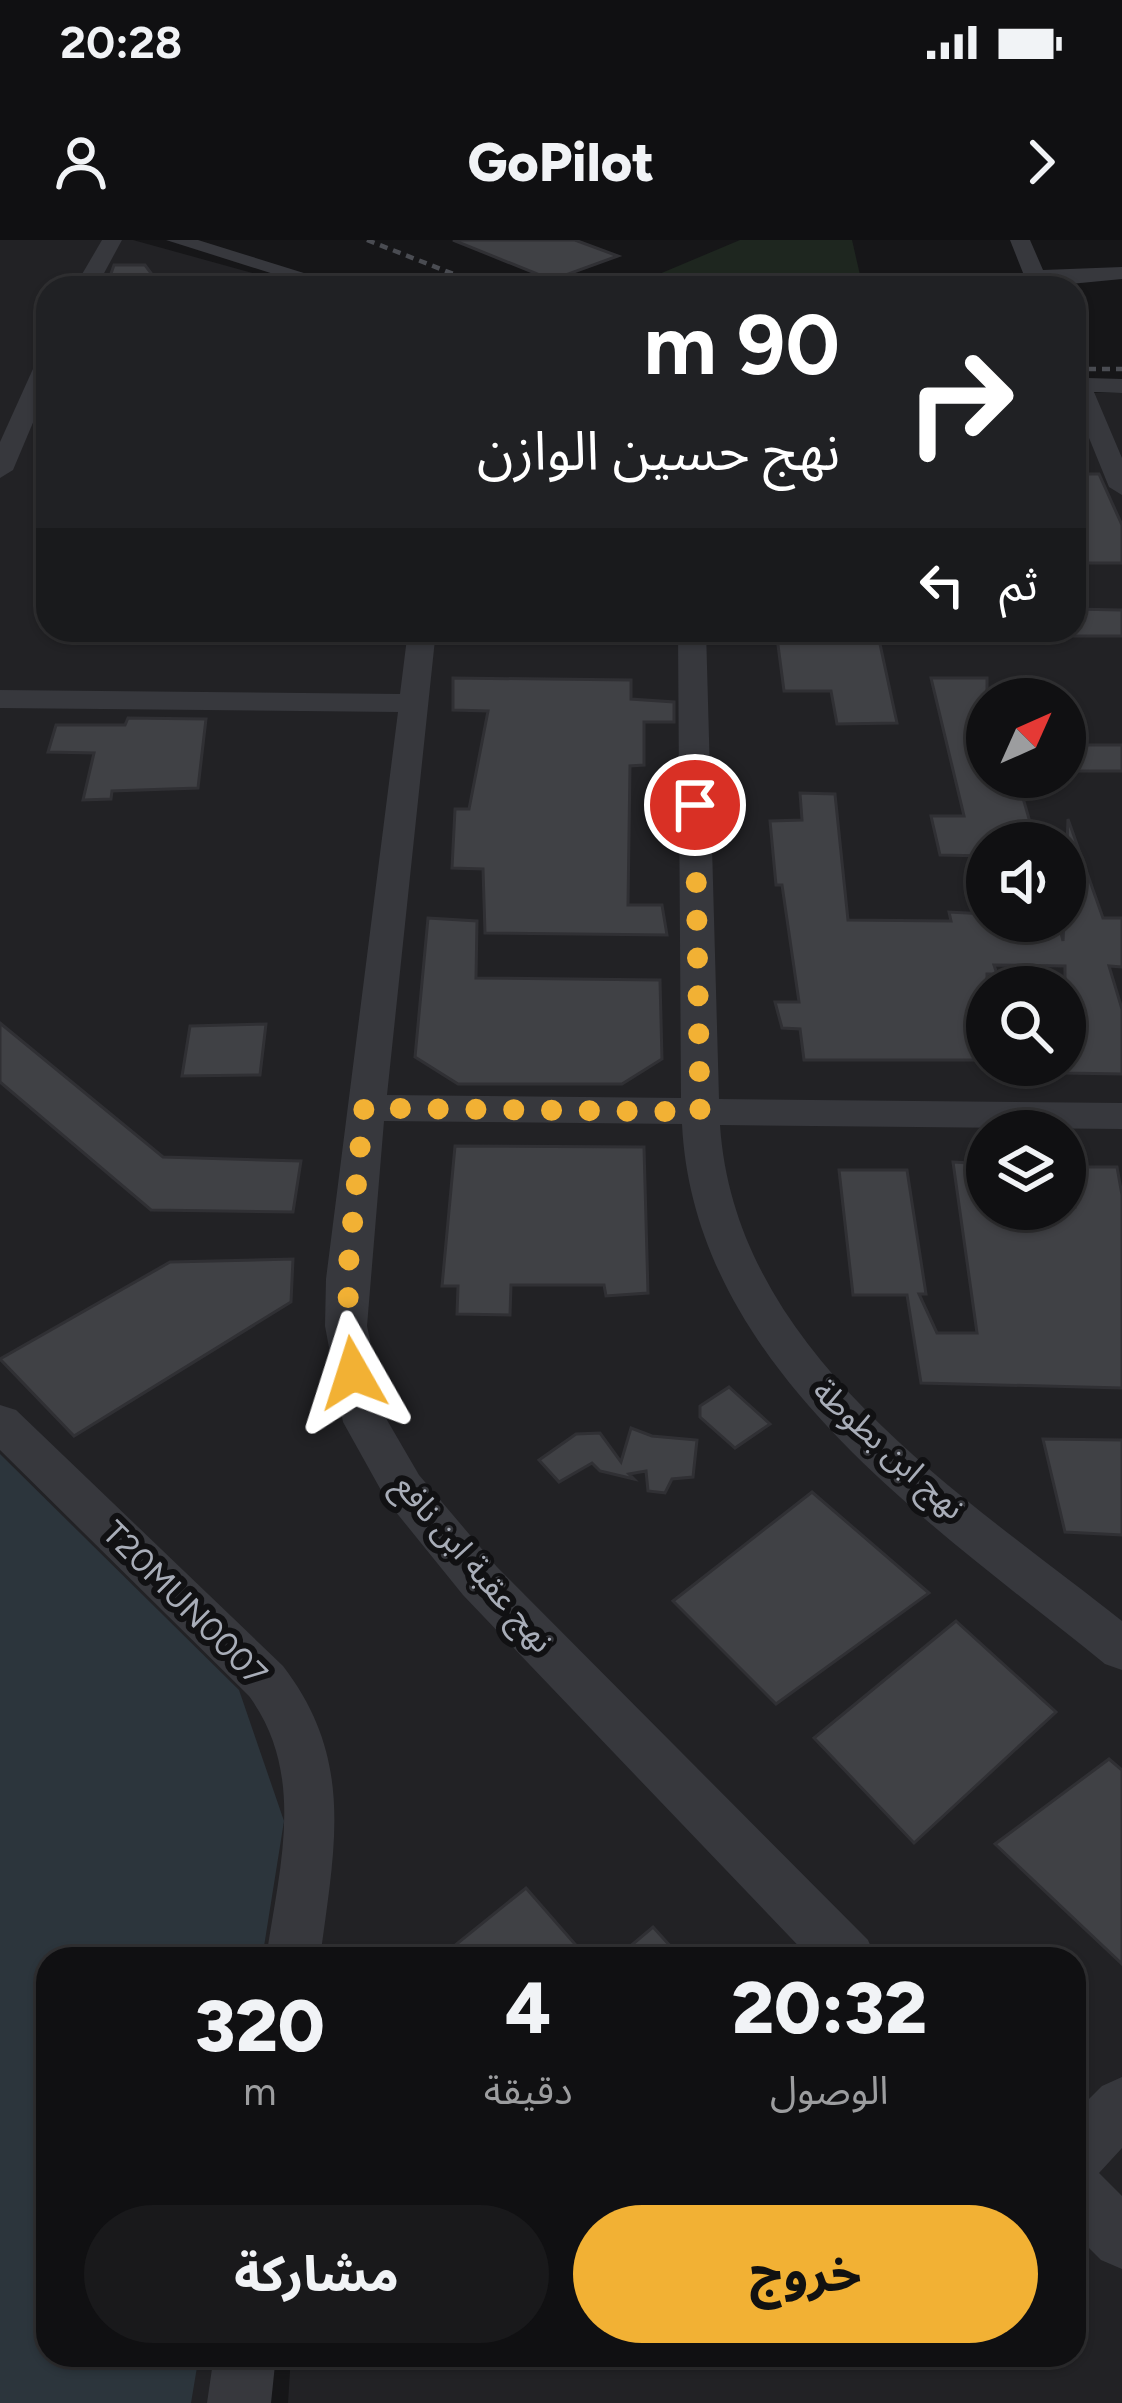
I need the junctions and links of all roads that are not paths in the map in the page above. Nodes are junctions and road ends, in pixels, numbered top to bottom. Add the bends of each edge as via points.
1 (112, 240) edge
2 (176, 240) edge
3 (1020, 240) edge
4 (1122, 273) edge
5 (92, 276) edge
6 (299, 276) edge
7 (1035, 276) edge
8 (1086, 277) edge
9 (1086, 382) edge
10 (1122, 386) edge
11 (36, 388) edge
12 (1086, 399) edge
13 (1114, 450) edge
14 (0, 470) edge
15 (1122, 487) edge
16 (420, 642) edge
17 (692, 642) edge
18 (0, 699) edge
19 (412, 703) junction
20 (364, 1108) junction
21 (700, 1112) junction
22 (1122, 1116) edge
23 (0, 1422) edge
24 (1122, 1649) edge
25 (294, 1947) edge
26 (837, 1947) edge
27 (1122, 2106) edge
28 (1086, 2144) edge
29 (1086, 2202) edge
30 (1122, 2239) edge
31 (244, 2367) edge
32 (239, 2403) edge

1 - 5 street
2 - 6 street
3 - 7 street
4 - 8 street
9 - 10 street
11 - 14 street
12 - 13 street
13 - 15 street
16 - 19 street, نهج عقبة ابن نافع
17 - 21 street, نهج ابن بطوطة
18 - 19 street
19 - 20 street, نهج عقبة ابن نافع
20 - 21 street
20 - 26 street, نهج عقبة ابن نافع via 346,1326 365,1422 403,1489 480,1581
21 - 22 street
21 - 24 street, نهج ابن بطوطة via 706,1187 742,1280 817,1388
23 - 25 street, T20MUN0007 via 266,1681 296,1724 309,1828
27 - 28 street
29 - 30 street
31 - 32 street

